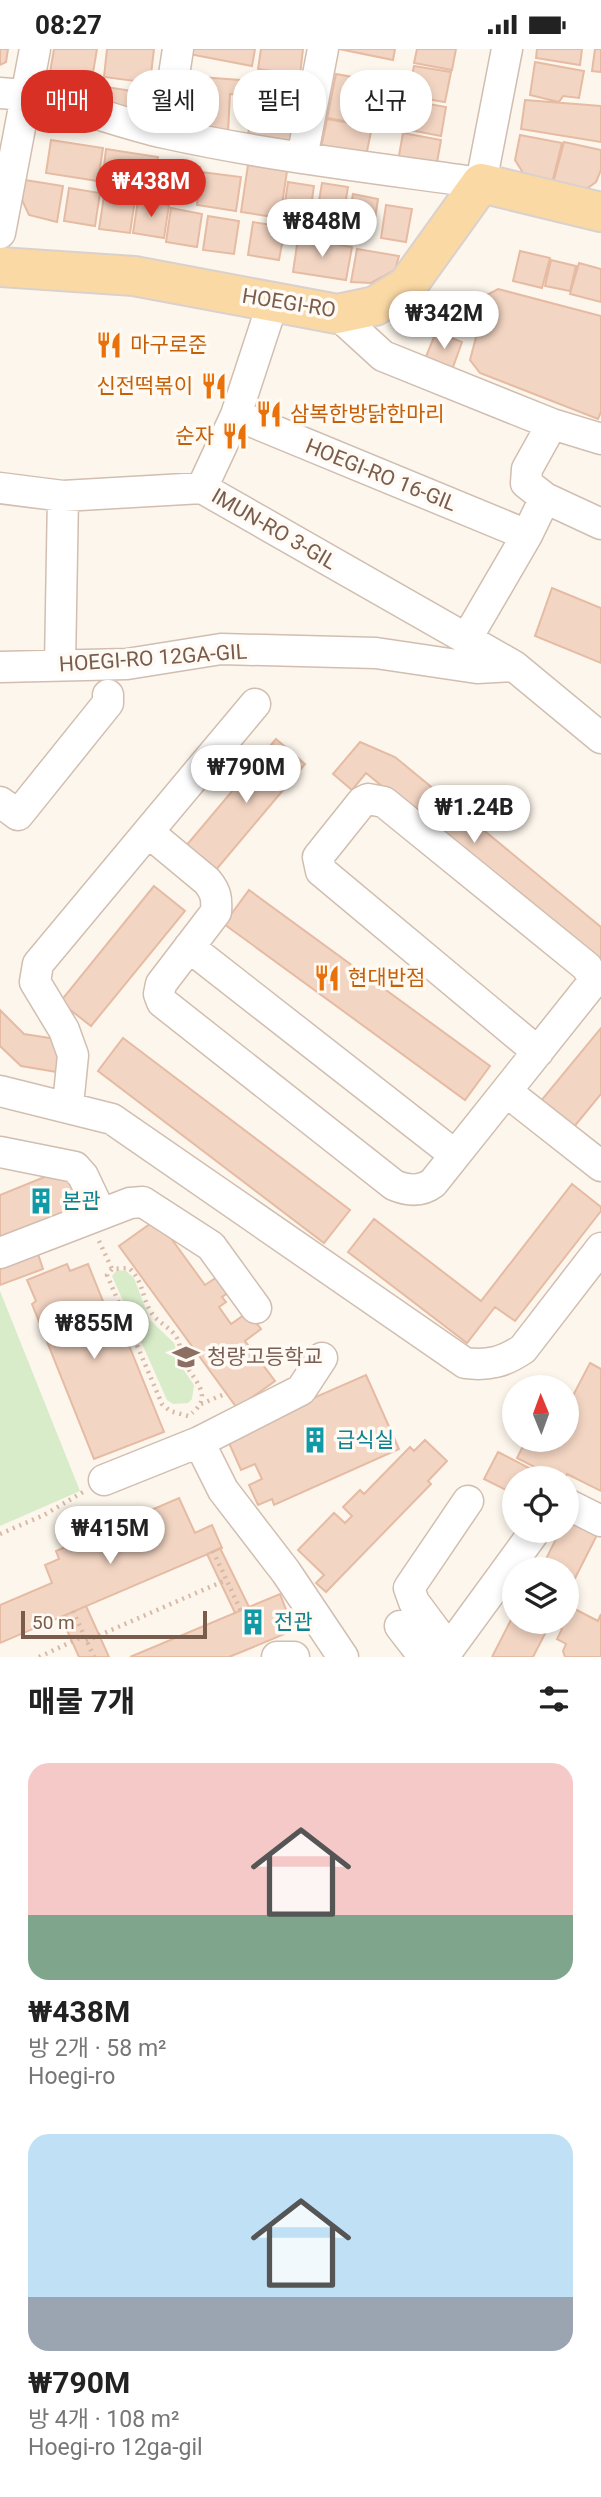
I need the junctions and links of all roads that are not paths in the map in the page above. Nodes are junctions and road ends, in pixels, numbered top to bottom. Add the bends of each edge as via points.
1 (35, 49) edge
2 (178, 49) edge
3 (323, 49) edge
4 (507, 49) edge
5 (174, 70) edge
6 (13, 94) edge
7 (127, 123) edge
8 (164, 133) edge
9 (302, 158) junction
10 (481, 183) junction
11 (599, 206) edge
12 (0, 233) edge
13 (0, 267) edge
14 (273, 302) junction
15 (337, 314) junction
16 (236, 415) junction
17 (552, 424) junction
18 (600, 435) edge
19 (0, 488) edge
20 (202, 488) junction
21 (63, 496) junction
22 (545, 498) junction
23 (601, 524) edge
24 (527, 535) junction
25 (467, 638) junction
26 (60, 665) junction
27 (514, 666) junction
28 (0, 667) edge
29 (106, 677) junction
30 (255, 704) dead end
31 (601, 738) edge
32 (0, 802) edge
33 (148, 832) junction
34 (189, 947) junction
35 (538, 1052) junction
36 (0, 1091) edge
37 (507, 1092) junction
38 (68, 1105) junction
39 (0, 1152) edge
40 (455, 1155) junction
41 (600, 1163) edge
42 (101, 1214) junction
43 (601, 1248) edge
44 (0, 1253) edge
45 (256, 1308) dead end
46 (322, 1358) dead end
47 (193, 1429) junction
48 (104, 1480) road end
49 (468, 1501) dead end
50 (579, 1510) edge
51 (601, 1521) edge
52 (526, 1543) edge
53 (400, 1626) dead end
54 (438, 1654) edge
55 (277, 1657) edge
56 (294, 1657) edge
57 (343, 1657) edge

1 - 6 street
2 - 5 street
3 - 9 street
4 - 10 street
6 - 7 street
6 - 12 street
8 - 9 street
9 - 10 street
10 - 11 main road
10 - 15 main road, HOEGI-RO via 407,286 375,306
13 - 14 main road, HOEGI-RO via 134,276
14 - 15 main road, HOEGI-RO
14 - 16 street
15 - 17 street via 383,356
16 - 20 street
16 - 24 street, HOEGI-RO 16-GIL
17 - 18 street
17 - 22 street via 527,469 526,483
19 - 21 street, IMUN-RO 3-GIL
20 - 21 street, IMUN-RO 3-GIL
20 - 25 street, IMUN-RO 3-GIL
21 - 26 street
22 - 23 street
22 - 24 street
24 - 25 street
25 - 27 street, IMUN-RO 3-GIL
26 - 28 street, HOEGI-RO 12GA-GIL
26 - 29 street, HOEGI-RO 12GA-GIL
27 - 29 street, HOEGI-RO 12GA-GIL via 477,669 376,653 221,649 127,664
27 - 31 street, IMUN-RO 3-GIL
29 - 32 street via 108,703 18,815
30 - 33 street
33 - 34 street via 215,891 216,912
33 - 38 street via 34,973 74,1055
34 - 40 street
34 - 40 street via 161,985 162,1002 394,1185 425,1189
35 - 35 street via 321,871 318,857 362,802 384,802 587,967 593,979 590,986
35 - 37 street
36 - 38 street
37 - 40 street
37 - 41 street
38 - 43 street via 123,1126 465,1363 492,1364 523,1349
39 - 42 street via 75,1167
42 - 44 street
42 - 45 street via 133,1202 151,1206 211,1246
46 - 47 street via 301,1391
47 - 48 street
47 - 57 street via 223,1490
49 - 54 street via 409,1592
50 - 51 street
52 - 54 street
53 - 54 street
55 - 56 street

